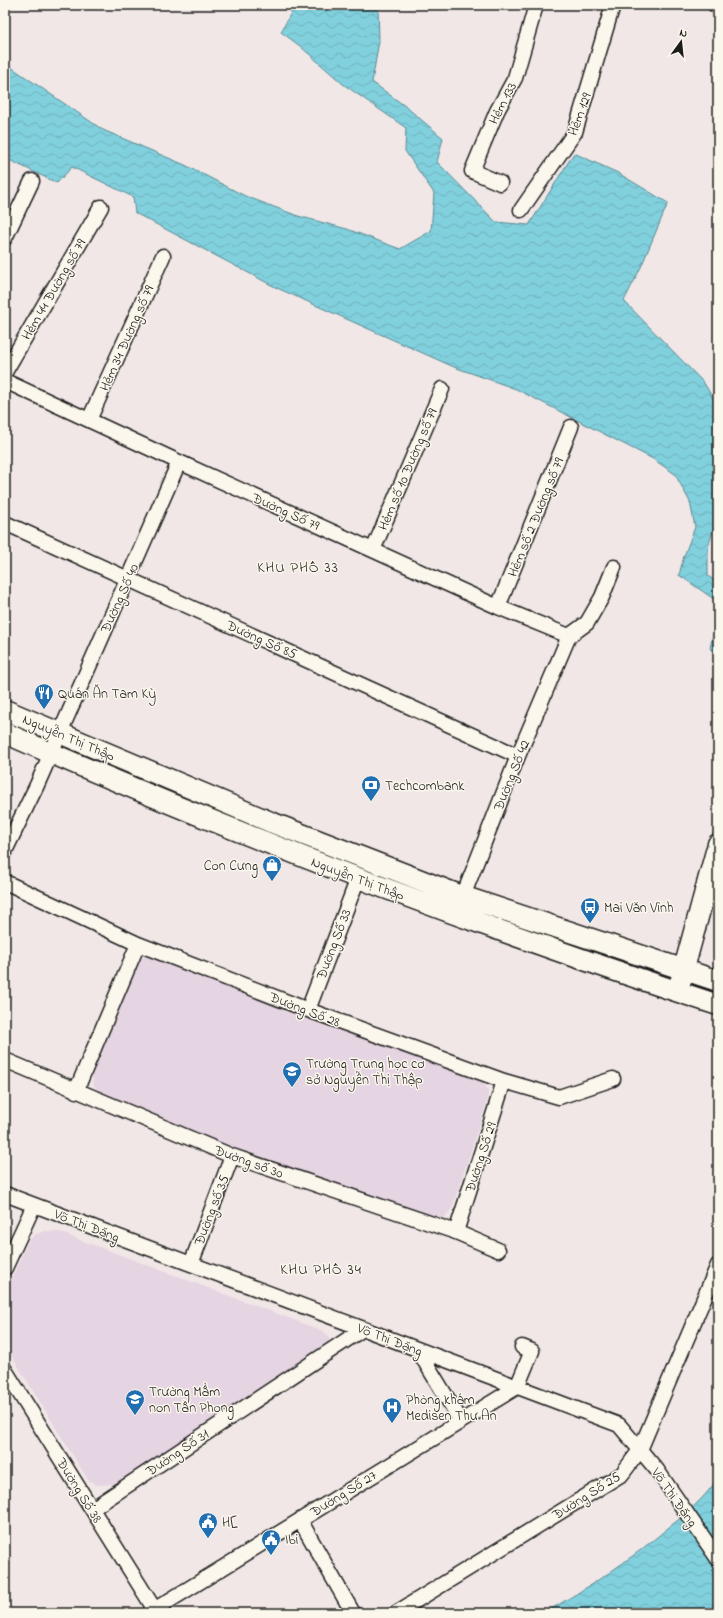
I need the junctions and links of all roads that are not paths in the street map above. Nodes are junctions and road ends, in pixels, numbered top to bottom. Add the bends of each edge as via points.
1 (536, 5) edge
2 (612, 5) edge
3 (32, 181) dead end
4 (500, 183) dead end
5 (101, 207) dead end
6 (521, 210) dead end
7 (5, 238) edge
8 (162, 256) dead end
9 (5, 372) edge
10 (5, 381) edge
11 (442, 389) dead end
12 (89, 420) junction
13 (571, 427) dead end
14 (179, 462) junction
15 (5, 523) edge
16 (373, 550) junction
17 (614, 567) dead end
18 (127, 578) junction
19 (498, 607) junction
20 (569, 636) junction
21 (5, 710) edge
22 (5, 733) edge
23 (59, 734) junction
24 (51, 753) junction
25 (518, 756) junction
26 (718, 844) edge
27 (5, 851) edge
28 (358, 878) junction
29 (5, 882) edge
30 (459, 906) junction
31 (138, 944) junction
32 (684, 970) junction
33 (718, 981) edge
34 (678, 992) junction
35 (718, 1005) edge
36 (308, 1010) junction
37 (5, 1060) edge
38 (613, 1079) dead end
39 (504, 1081) junction
40 (76, 1091) junction
41 (232, 1156) junction
42 (5, 1194) edge
43 (34, 1205) junction
44 (456, 1232) junction
45 (498, 1250) dead end
46 (191, 1264) junction
47 (718, 1265) edge
48 (5, 1268) edge
49 (363, 1329) junction
50 (522, 1347) dead end
51 (418, 1350) junction
52 (5, 1370) edge
53 (517, 1387) junction
54 (461, 1421) junction
55 (640, 1450) junction
56 (92, 1509) junction
57 (300, 1520) junction
58 (718, 1559) edge
59 (152, 1611) edge
60 (353, 1613) edge
61 (396, 1613) edge

1 - 4 street, Hẻm 133 via 515,78 497,111 472,171
2 - 6 street, Hẻm 129 via 575,132
3 - 7 street
5 - 9 street, Hẻm 44 Đường số 79
8 - 12 street, Hẻm 34 Đường số 79
10 - 12 street, Đường Số 79
11 - 16 street, Hẻm số 10 Đường số 79
12 - 14 street, Đường Số 79
13 - 19 street, Hẻm số 2 Đường số 79
14 - 16 street, Đường Số 79
14 - 18 street, Đường Số 40
15 - 18 street, Đường Số 85
16 - 19 street, Đường Số 79
17 - 20 street via 602,597 587,623
18 - 23 street, Đường Số 40
18 - 25 street, Đường Số 85
19 - 20 street, Đường Số 79
20 - 25 street, Đường Số 42
21 - 23 main road, Nguyễn Thị Thập
22 - 24 main road, Nguyễn Thị Thập
23 - 24 street, Đường Số 40
23 - 30 main road, Nguyễn Thị Thập via 273,823
24 - 27 street, Đường Số 40
24 - 28 main road, Nguyễn Thị Thập
25 - 30 street, Đường Số 42
26 - 32 main road
28 - 30 main road, Nguyễn Thị Thập
28 - 36 street, Đường Số 33
29 - 31 street, Đường Số 28
30 - 32 main road, Nguyễn Thị Thập
30 - 34 main road, Nguyễn Thị Thập
31 - 36 street, Đường Số 28
31 - 40 street
32 - 33 main road, Nguyễn Thị Thập
32 - 34 main road
34 - 35 main road, Nguyễn Thị Thập
36 - 39 street, Đường Số 28
37 - 40 street, Đường số 30
38 - 39 street, Đường Số 28 via 559,1096
39 - 44 street, Đường Số 29
40 - 41 street, Đường số 30
41 - 44 street, Đường số 30
41 - 46 street, Đường số 35
42 - 43 street, Võ Thị Đặng
43 - 46 street, Võ Thị Đặng
43 - 48 street
44 - 45 street, Đường số 30
46 - 49 street, Võ Thị Đặng
47 - 55 street, Đường Số 25
49 - 51 street, Võ Thị Đặng
49 - 56 street, Đường Số 31
50 - 53 street via 532,1351
51 - 53 street, Võ Thị Đặng
51 - 54 street
52 - 56 street, Đường Số 38
53 - 54 street, Đường Số 27
53 - 55 street, Võ Thị Đặng via 619,1425
54 - 57 street, Đường Số 27
55 - 58 street, Võ Thị Đặng via 657,1470
55 - 61 street, Đường Số 25 via 622,1474
56 - 59 street, Đường Số 38
57 - 59 street, Đường Số 27
57 - 60 street

